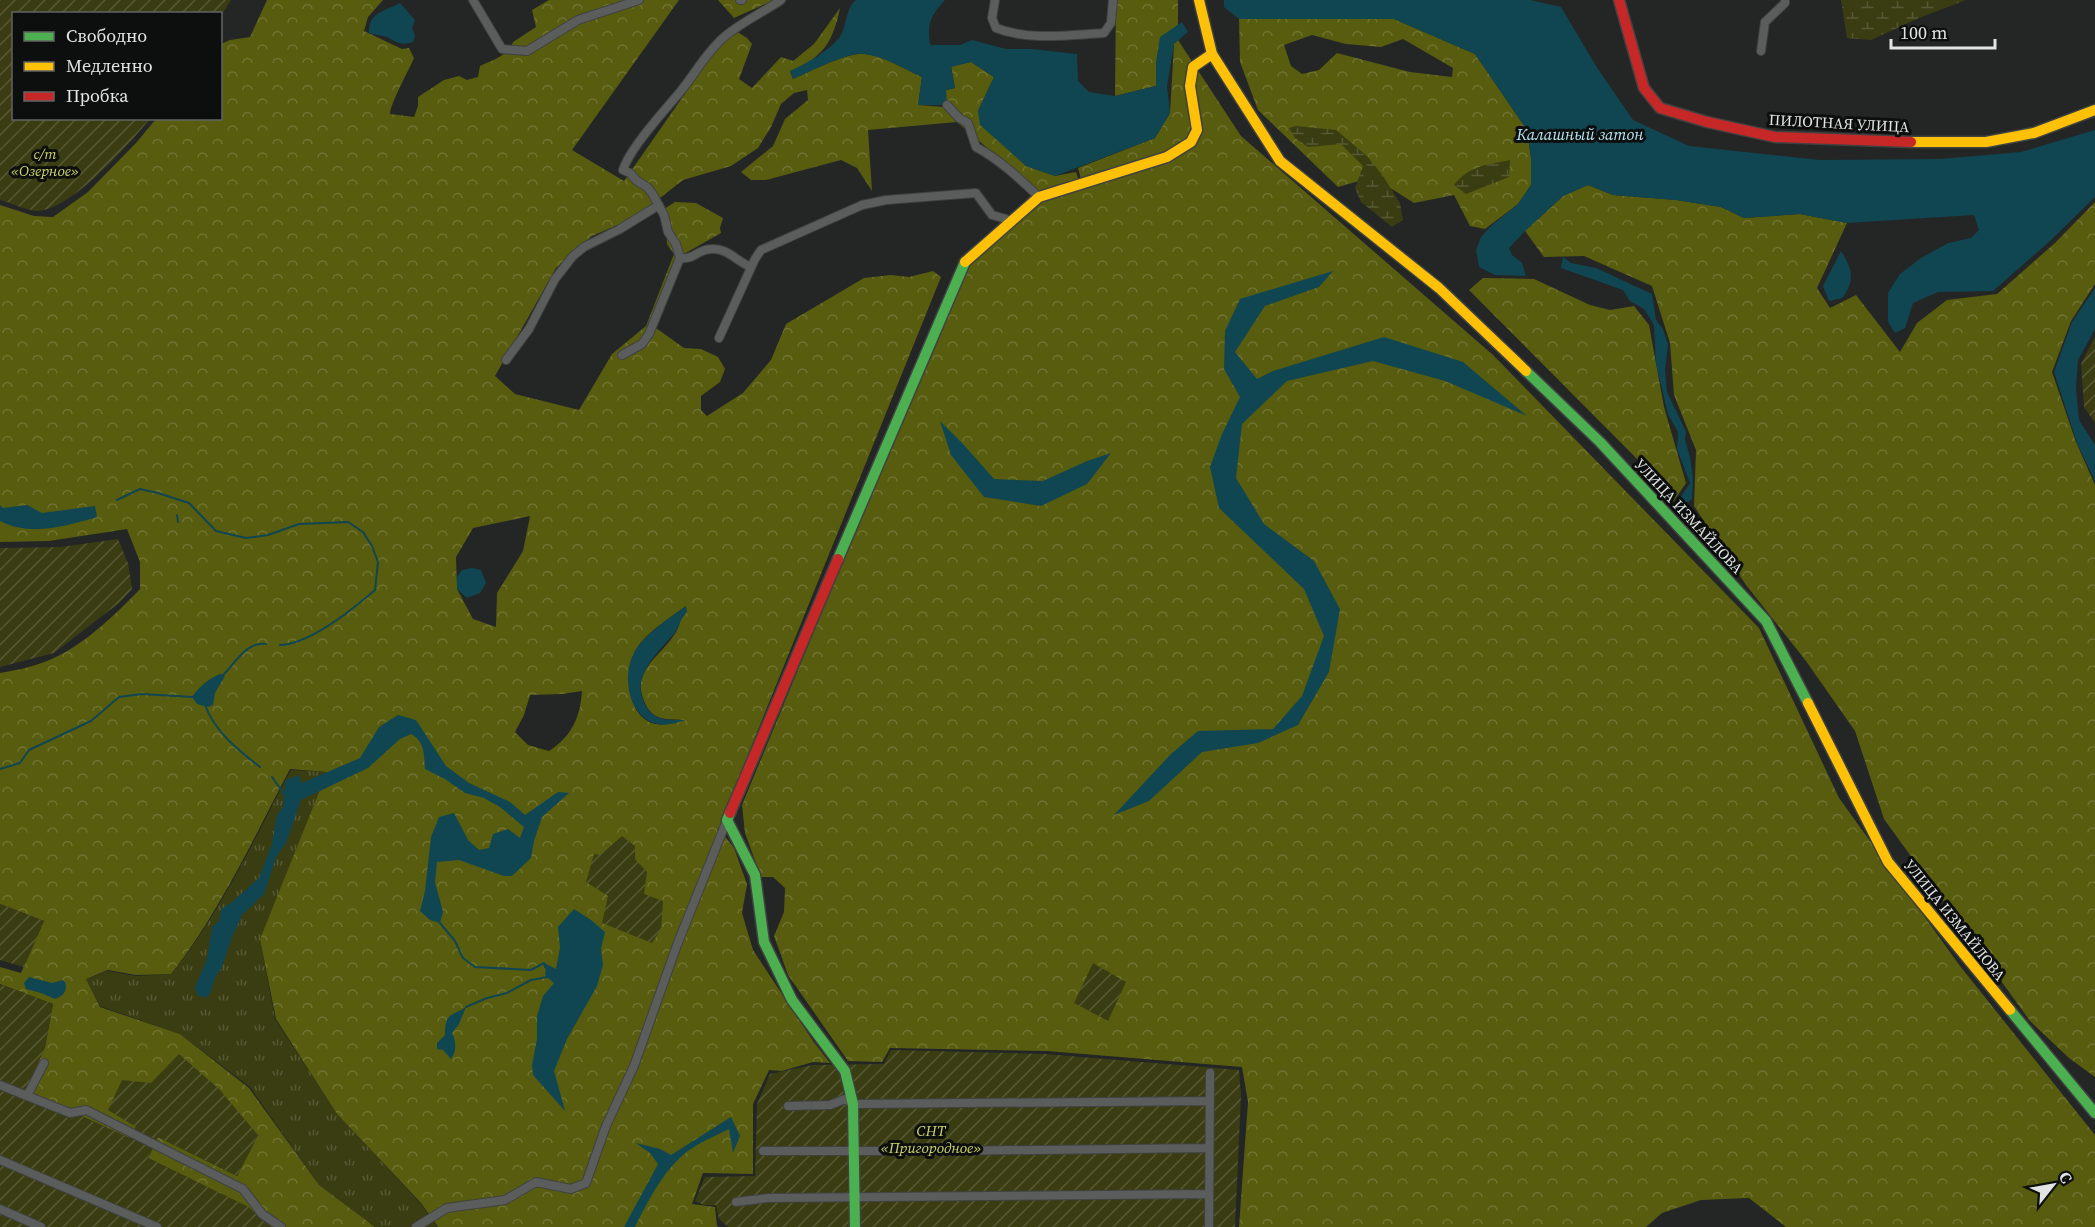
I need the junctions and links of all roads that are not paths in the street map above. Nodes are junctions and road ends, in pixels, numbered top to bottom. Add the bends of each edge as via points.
1 (473, 0) edge
2 (639, 0) edge
3 (781, 0) edge
4 (995, 0) edge
5 (1113, 0) edge
6 (1199, 0) edge
7 (1618, 0) edge
8 (1785, 0) edge
9 (1761, 51) dead end
10 (1212, 54) junction
11 (947, 105) dead end
12 (2095, 110) edge
13 (1039, 197) junction
14 (659, 205) junction
15 (1013, 221) junction
16 (680, 258) junction
17 (751, 267) junction
18 (719, 338) dead end
19 (622, 355) dead end
20 (506, 360) dead end
21 (727, 820) junction
22 (44, 1063) dead end
23 (1210, 1073) dead end
24 (0, 1085) edge
25 (27, 1096) junction
26 (1210, 1101) junction
27 (853, 1104) junction
28 (788, 1106) dead end
29 (2095, 1113) edge
30 (1209, 1148) junction
31 (763, 1151) dead end
32 (853, 1151) junction
33 (0, 1160) edge
34 (1208, 1194) junction
35 (854, 1197) junction
36 (736, 1202) dead end
37 (0, 1209) edge
38 (41, 1227) edge
39 (157, 1227) edge
40 (281, 1227) edge
41 (416, 1227) edge
42 (855, 1227) edge
43 (1209, 1227) edge

1 - 2 street via 502,50 527,51 578,20
3 - 14 street via 722,39 626,160 623,170 647,187
4 - 5 street via 992,18 996,28 1011,34 1038,35 1104,33 1111,23
6 - 10 street, УЛИЦА ИЗМАЙЛОВА
7 - 12 street, ПИЛОТНАЯ УЛИЦА via 1644,88 1660,108 1707,122 1775,137 1986,142 2034,133
8 - 9 street via 1765,22
10 - 13 street via 1193,67 1190,86 1197,130 1191,142 1167,157
10 - 29 street, УЛИЦА ИЗМАЙЛОВА via 1280,161 1439,288 1600,442 1766,621 1888,862
11 - 13 street via 968,123 976,147
13 - 15 street
14 - 16 street
14 - 20 street via 573,256
15 - 17 street via 992,215 976,193 886,200 862,206 761,250
15 - 21 street via 963,264
16 - 17 street via 720,249
16 - 19 street via 649,334 642,344
17 - 18 street
21 - 27 street via 755,875 764,942 792,1000 845,1071
21 - 41 street via 586,1183 571,1189 536,1182 505,1200 447,1208
22 - 25 street
23 - 26 street
24 - 25 street
25 - 40 street via 70,1113 86,1110 243,1190 262,1214
26 - 27 street
26 - 30 street
27 - 28 street via 845,1100 830,1105
27 - 32 street
30 - 32 street
30 - 34 street
31 - 32 street
32 - 35 street
33 - 39 street
34 - 35 street
34 - 43 street
35 - 36 street
35 - 42 street
37 - 38 street

